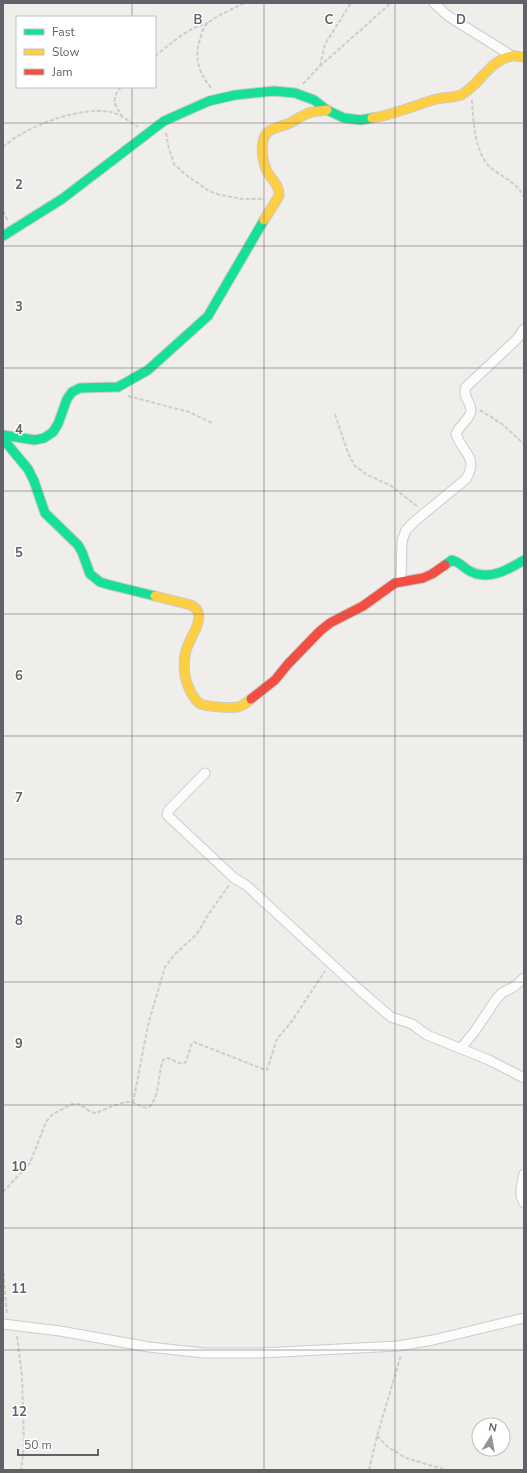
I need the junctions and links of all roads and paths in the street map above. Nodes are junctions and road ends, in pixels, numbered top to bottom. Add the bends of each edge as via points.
1 (244, 3) edge
2 (351, 3) edge
3 (391, 3) edge
4 (434, 3) edge
5 (209, 22) junction
6 (156, 55) edge
7 (512, 56) junction
8 (524, 58) edge
9 (320, 66) junction
10 (472, 86) junction
11 (120, 88) edge
12 (295, 92) junction
13 (220, 98) junction
14 (327, 110) junction
15 (122, 116) junction
16 (164, 122) junction
17 (148, 133) junction
18 (3, 148) edge
19 (279, 196) junction
20 (524, 197) edge
21 (3, 236) edge
22 (524, 329) edge
23 (118, 387) junction
24 (470, 405) junction
25 (335, 414) dead end
26 (212, 423) dead end
27 (3, 435) edge
28 (3, 439) edge
29 (524, 444) edge
30 (426, 511) junction
31 (524, 560) edge
32 (401, 581) junction
33 (205, 772) dead end
34 (234, 878) junction
35 (331, 964) junction
36 (524, 978) edge
37 (461, 1048) junction
38 (524, 1078) edge
39 (133, 1103) junction
40 (524, 1174) edge
41 (3, 1192) edge
42 (524, 1203) edge
43 (3, 1267) edge
44 (524, 1318) edge
45 (8, 1325) edge
46 (404, 1345) junction
47 (377, 1436) junction
48 (21, 1470) edge
49 (369, 1470) edge
50 (446, 1470) edge

1 - 5 path
2 - 9 path via 325,44
3 - 9 path
4 - 7 street via 448,16
5 - 6 path via 186,32
5 - 13 path via 202,31 197,65 206,82
7 - 8 street
7 - 10 street via 492,66
9 - 12 path
10 - 14 street via 460,95 435,99 380,117 361,120 344,118
10 - 20 path via 474,124 481,154 490,168 518,188
11 - 15 path via 114,98 115,106
12 - 13 street
12 - 14 street via 314,100
13 - 16 street
14 - 19 street via 306,114 268,132 264,138 264,165 266,172 277,184
15 - 17 path
15 - 18 path via 97,111 57,118 36,127
16 - 17 street
16 - 19 path via 168,149 174,164 209,192 243,199
17 - 21 street via 62,199
19 - 23 street via 208,316 148,370
22 - 24 street via 517,339 466,387 465,393
23 - 26 path via 127,396 189,412
23 - 27 street via 80,388 72,392 58,424 53,432 44,438 35,440
24 - 29 path via 502,424
24 - 30 street via 468,419 458,428 456,434 472,462 472,470 466,479
25 - 30 path via 348,454 355,466 391,486
28 - 32 street via 31,474 49,518 79,547 93,579 192,605 198,609 199,620 186,650 185,675 192,694 200,704 238,707 245,704 275,680 330,623 363,606
30 - 32 street via 406,530 402,541
31 - 32 street via 493,576 470,571 452,560 433,574 416,580
33 - 34 street via 172,806 167,815
34 - 35 street via 246,885
34 - 39 path via 197,934 164,967 147,1031
35 - 37 street via 391,1017 412,1024 427,1035
35 - 39 path via 277,1040 268,1070 194,1042 186,1062 181,1064 168,1058 163,1060 152,1104 146,1108
36 - 37 street via 497,998
37 - 38 street
39 - 41 path via 96,1113 79,1104 72,1104 53,1114 46,1122 30,1163
40 - 42 street via 520,1189
43 - 45 path
44 - 46 street
45 - 46 street via 204,1353 261,1353
45 - 48 path via 22,1376 24,1446
46 - 47 path
47 - 49 path
47 - 50 path via 388,1447 406,1458

